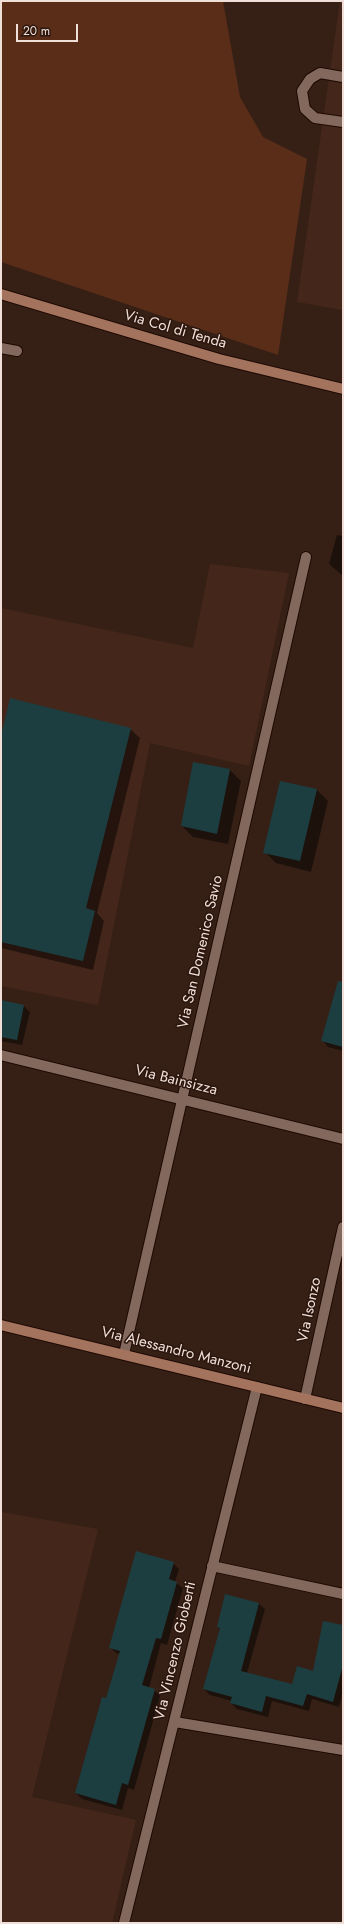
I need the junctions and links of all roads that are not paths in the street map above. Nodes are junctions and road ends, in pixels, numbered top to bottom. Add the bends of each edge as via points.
1 (343, 77) edge
2 (343, 122) edge
3 (1, 294) edge
4 (1, 348) edge
5 (17, 351) dead end
6 (343, 389) edge
7 (306, 557) dead end
8 (1, 1055) edge
9 (183, 1098) junction
10 (343, 1139) edge
11 (343, 1227) edge
12 (1, 1325) edge
13 (124, 1354) junction
14 (257, 1387) junction
15 (306, 1399) junction
16 (343, 1408) edge
17 (212, 1566) junction
18 (343, 1594) edge
19 (175, 1722) junction
20 (343, 1750) edge
21 (124, 1923) edge

1 - 2 street via 320,74 310,79 302,92 305,109 315,118
3 - 6 street, Via Col di Tenda via 219,360
4 - 5 street
7 - 9 street, Via San Domenico Savio
8 - 9 street, Via Bainsizza
9 - 10 street, Via Bainsizza
9 - 13 street, Via San Domenico Savio
11 - 15 street, Via Isonzo
12 - 13 street, Via Alessandro Manzoni
13 - 14 street, Via Alessandro Manzoni
14 - 15 street, Via Alessandro Manzoni
14 - 17 street, Via Vincenzo Gioberti
15 - 16 street, Via Alessandro Manzoni
17 - 18 street
17 - 19 street, Via Vincenzo Gioberti
19 - 20 street
19 - 21 street, Via Vincenzo Gioberti

